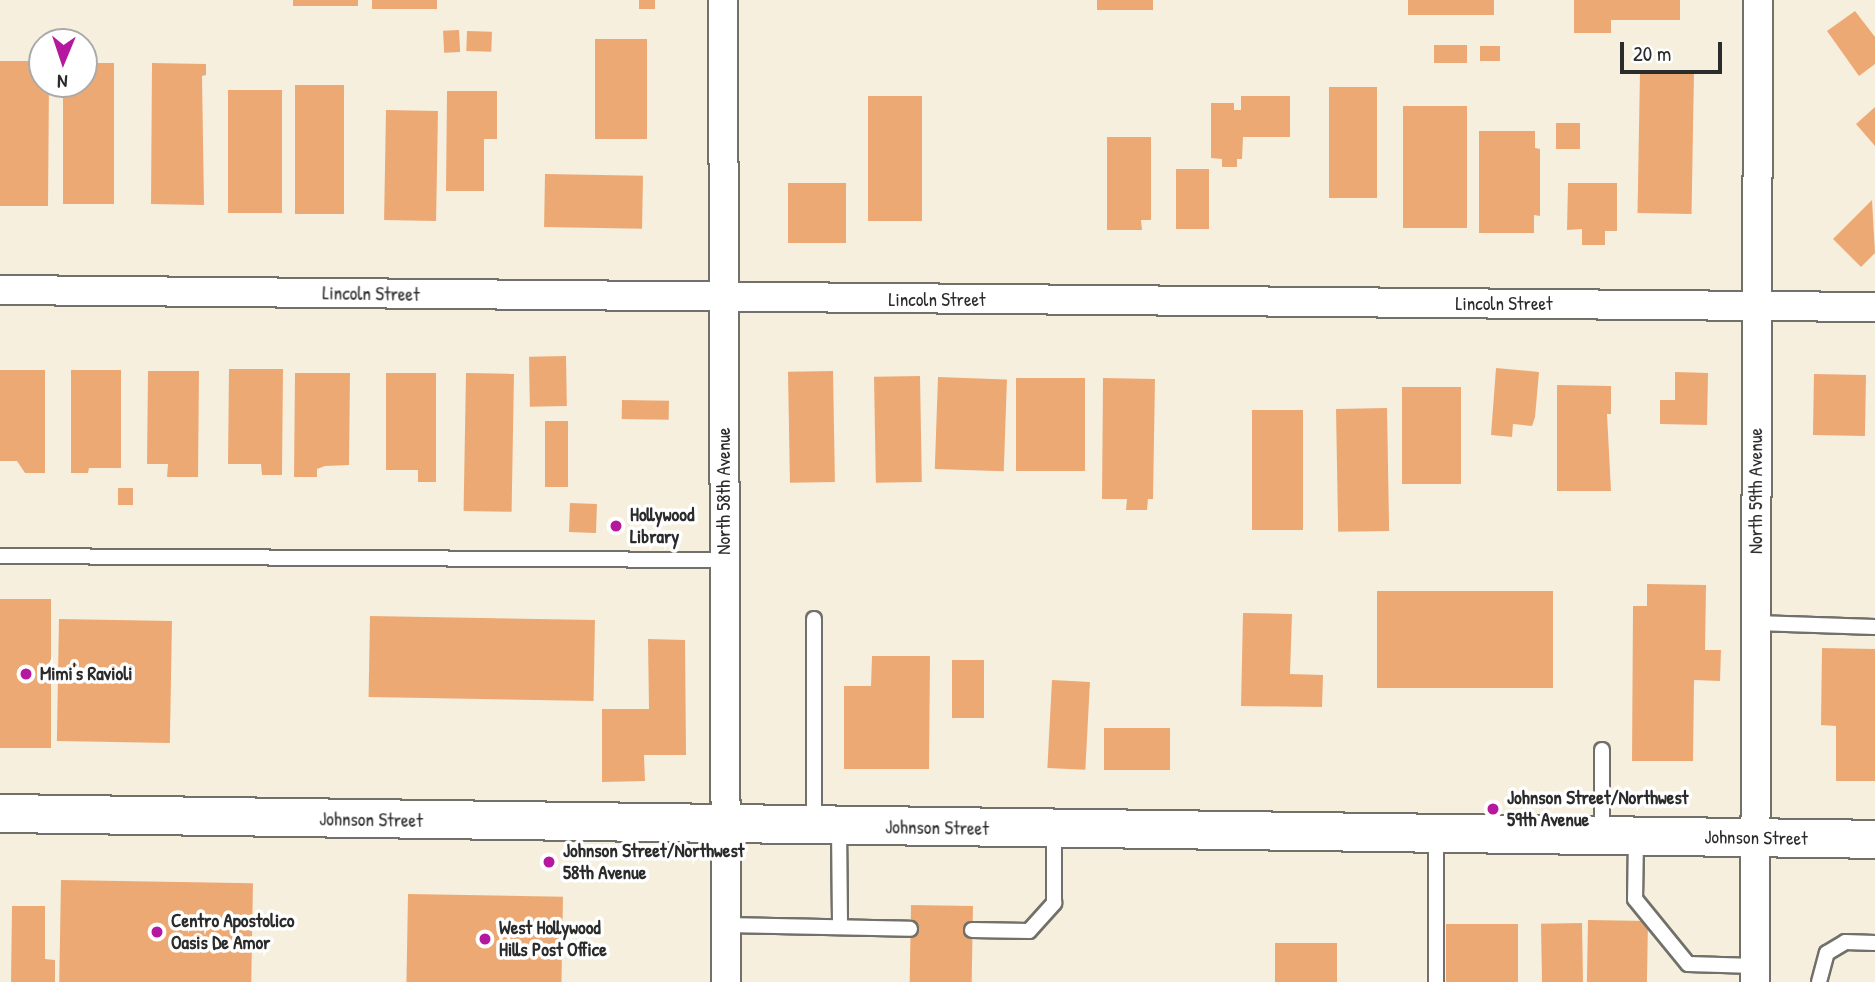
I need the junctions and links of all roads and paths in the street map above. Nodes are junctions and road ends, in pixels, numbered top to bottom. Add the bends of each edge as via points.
1 (723, 0) edge
2 (1758, 0) edge
3 (0, 290) edge
4 (723, 298) junction
5 (1756, 306) junction
6 (1875, 307) edge
7 (0, 556) edge
8 (725, 560) junction
9 (814, 619) dead end
10 (1756, 623) junction
11 (1875, 627) edge
12 (1602, 750) dead end
13 (0, 813) edge
14 (726, 826) junction
15 (826, 827) junction
16 (1054, 830) junction
17 (1436, 834) junction
18 (1619, 836) junction
19 (1756, 838) junction
20 (1875, 839) edge
21 (726, 925) junction
22 (840, 927) junction
23 (911, 929) dead end
24 (972, 930) dead end
25 (1875, 943) edge
26 (1755, 974) edge
27 (726, 982) edge
28 (1436, 982) edge
29 (1819, 982) edge

1 - 4 street, North 58th Avenue
2 - 5 street, North 59th Avenue
3 - 4 street, Lincoln Street
4 - 5 street, Lincoln Street
4 - 8 street, North 58th Avenue
5 - 6 street, Lincoln Street
5 - 10 street, North 59th Avenue
7 - 8 lane
8 - 14 street, North 58th Avenue
9 - 15 lane
10 - 11 lane
10 - 19 street, North 59th Avenue
12 - 18 lane
13 - 14 street, Johnson Street
14 - 15 street, Johnson Street
14 - 21 street, North 58th Avenue
15 - 16 street, Johnson Street
15 - 22 lane
16 - 17 street, Johnson Street
16 - 24 lane via 1054,903 1028,931
17 - 18 street, Johnson Street
17 - 28 lane
18 - 19 street, Johnson Street
18 - 26 lane via 1635,899 1688,964
19 - 20 street, Johnson Street
19 - 26 street, North 59th Avenue
21 - 22 lane
21 - 27 street, North 58th Avenue
22 - 23 lane
25 - 29 lane via 1845,942 1827,953

